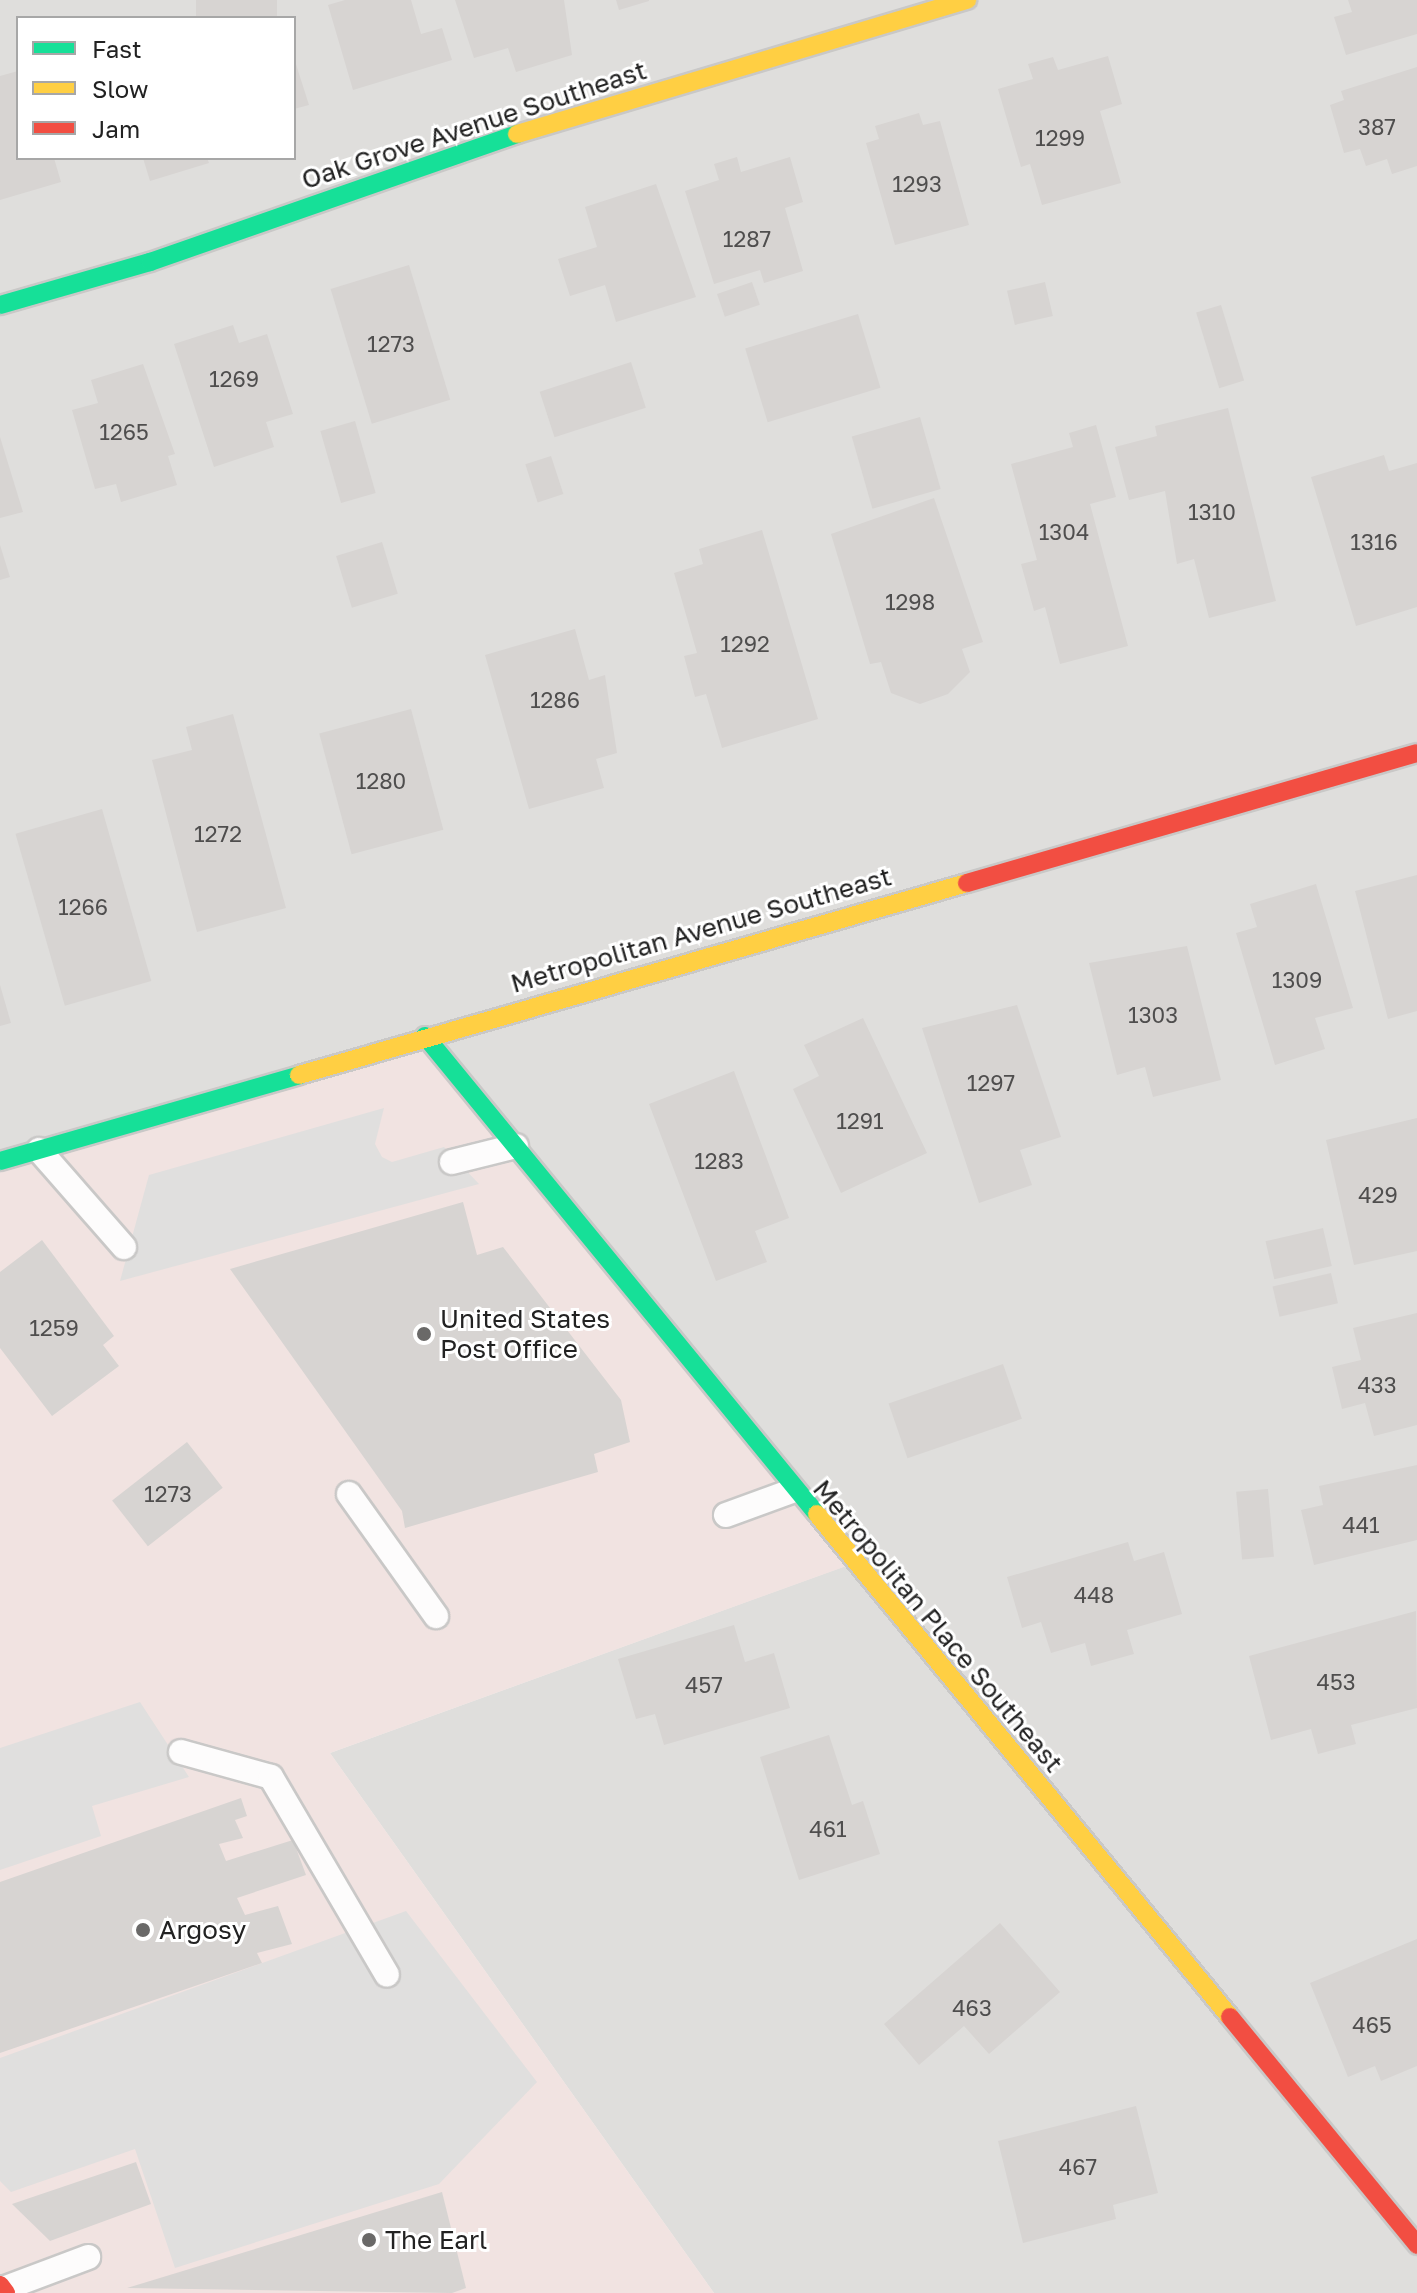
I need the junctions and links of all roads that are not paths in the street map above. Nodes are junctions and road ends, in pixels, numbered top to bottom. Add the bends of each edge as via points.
1 (967, 0) edge
2 (0, 305) edge
3 (1417, 753) edge
4 (425, 1036) junction
5 (516, 1146) junction
6 (39, 1150) junction
7 (0, 1161) edge
8 (452, 1162) dead end
9 (124, 1247) dead end
10 (792, 1491) junction
11 (349, 1494) dead end
12 (726, 1515) dead end
13 (436, 1616) dead end
14 (181, 1752) dead end
15 (387, 1975) dead end
16 (1417, 2245) edge
17 (88, 2257) dead end
18 (3, 2289) edge

1 - 2 street, Oak Grove Avenue Southeast via 519,133 150,262
3 - 4 street, Metropolitan Avenue Southeast
4 - 5 street, Metropolitan Place Southeast
4 - 6 street, Metropolitan Avenue Southeast
5 - 8 lane
5 - 10 street, Metropolitan Place Southeast
6 - 7 street, Metropolitan Avenue Southeast
6 - 9 lane
10 - 12 lane
10 - 16 street, Metropolitan Place Southeast
11 - 13 lane
14 - 15 lane via 271,1777
17 - 18 lane

